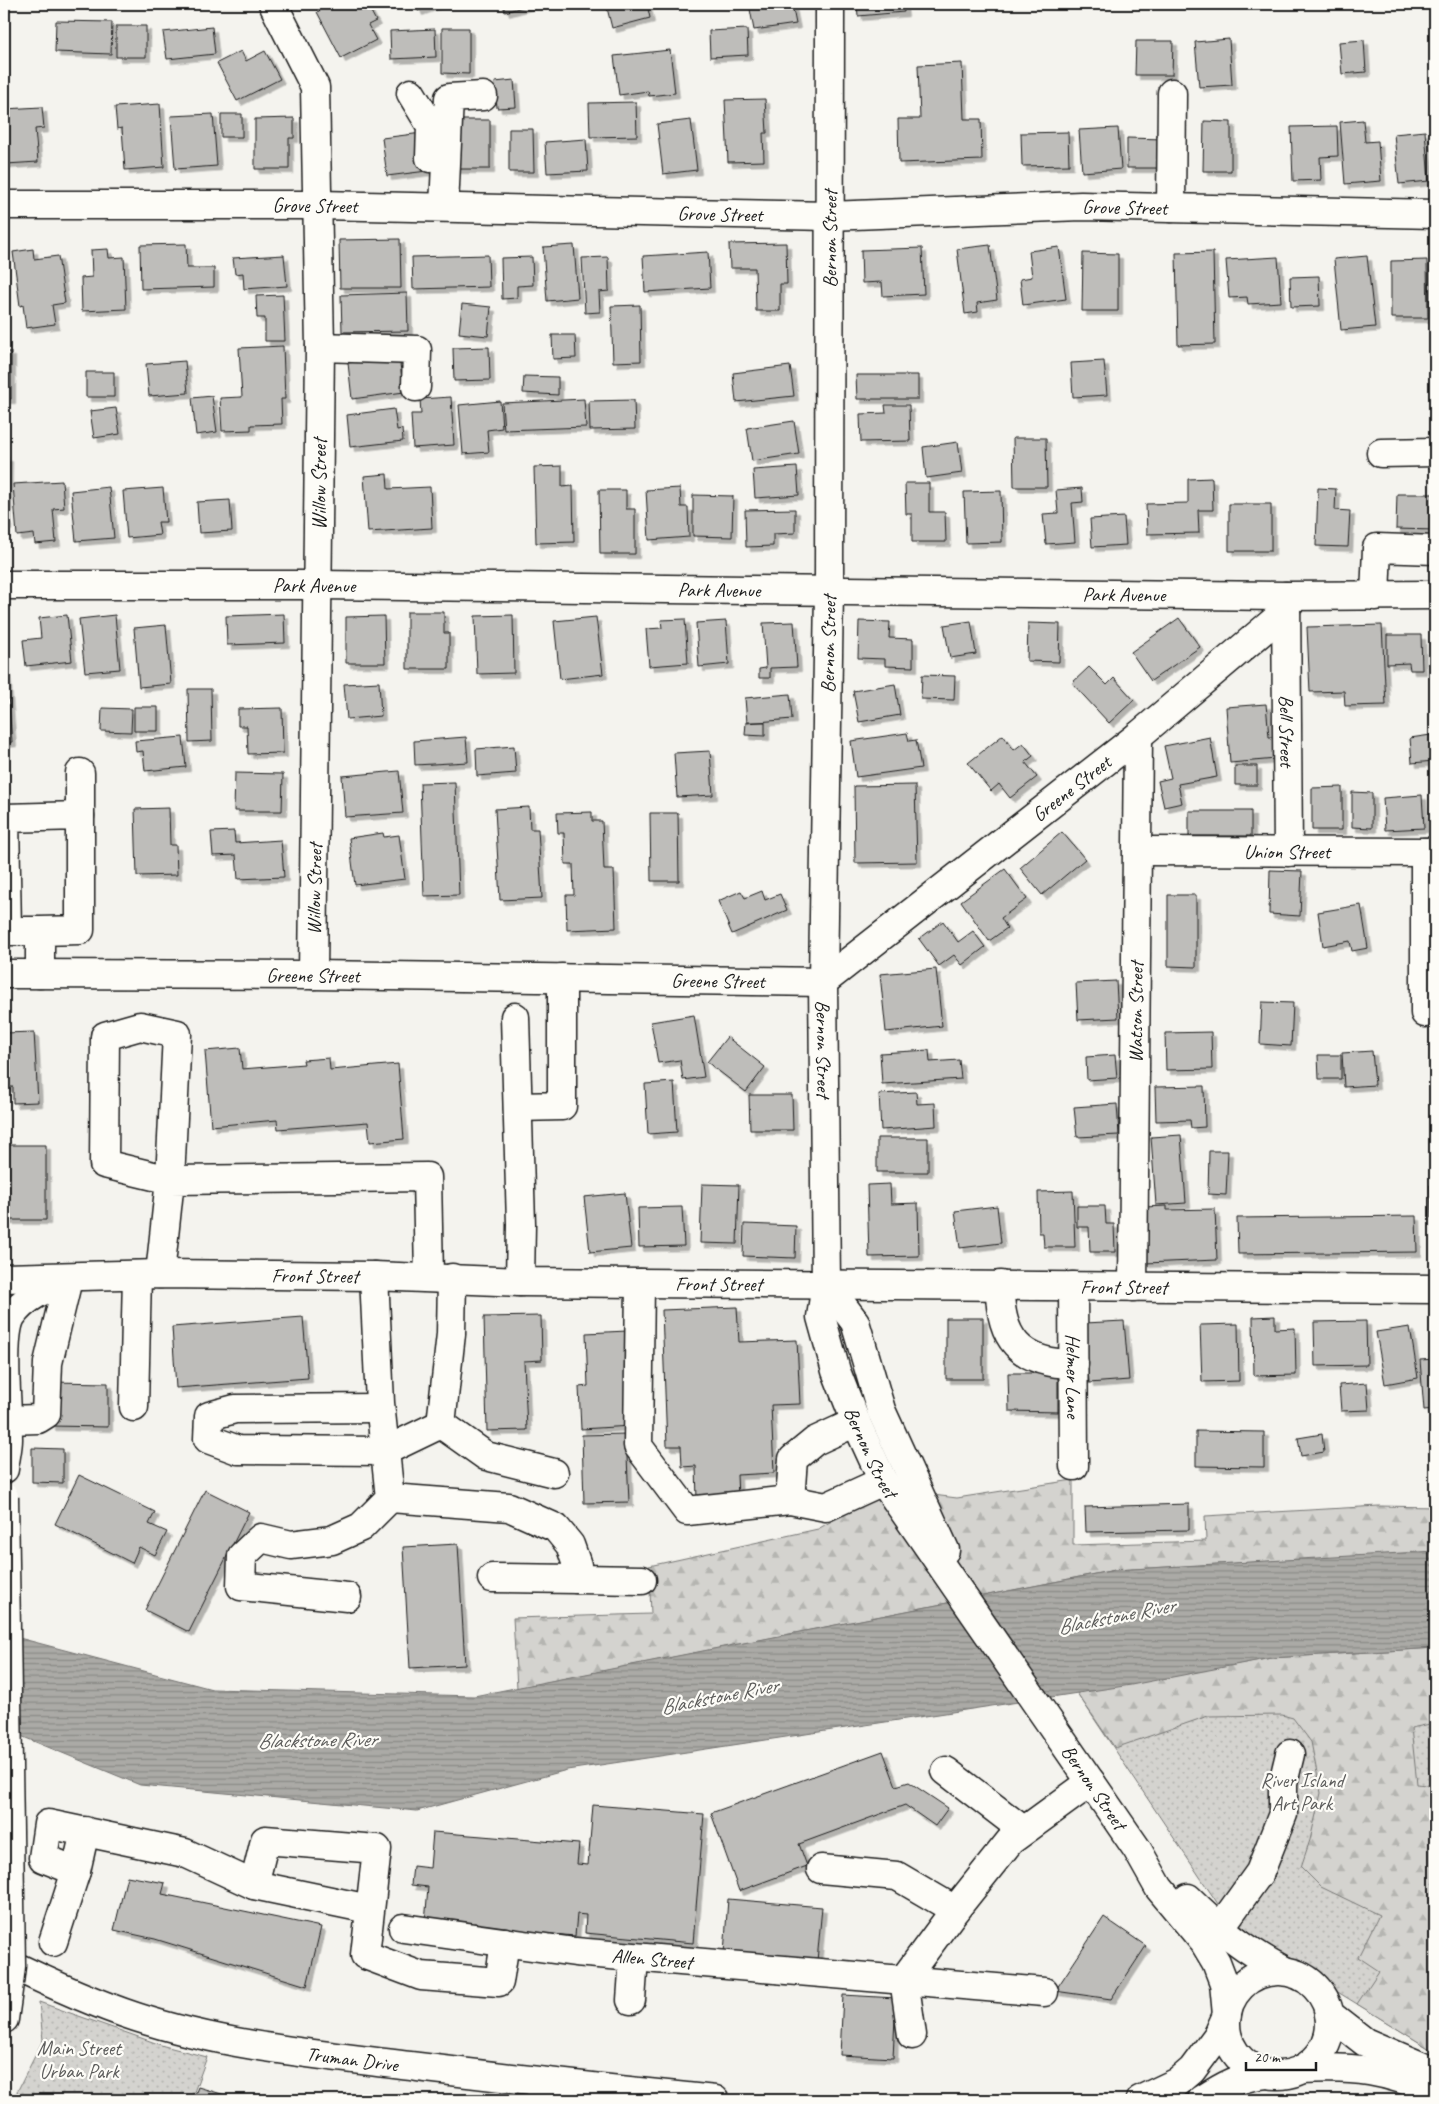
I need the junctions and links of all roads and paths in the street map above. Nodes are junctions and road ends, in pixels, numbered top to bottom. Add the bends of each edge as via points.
1 (273, 4) edge
2 (830, 4) edge
3 (411, 93) dead end
4 (1172, 93) dead end
5 (483, 96) dead end
6 (319, 204) junction
7 (4, 205) edge
8 (437, 207) junction
9 (1171, 208) junction
10 (1435, 214) edge
11 (829, 216) junction
12 (320, 347) junction
13 (416, 387) dead end
14 (1435, 452) edge
15 (1381, 453) dead end
16 (1435, 550) edge
17 (4, 585) edge
18 (318, 585) junction
19 (829, 590) junction
20 (1435, 595) edge
21 (1375, 596) junction
22 (1286, 603) junction
23 (1138, 736) junction
24 (80, 773) dead end
25 (80, 816) junction
26 (4, 838) edge
27 (1139, 851) junction
28 (1288, 852) junction
29 (1430, 852) edge
30 (40, 931) junction
31 (4, 974) edge
32 (40, 974) junction
33 (313, 975) junction
34 (562, 978) junction
35 (823, 982) junction
36 (1425, 1013) dead end
37 (515, 1017) dead end
38 (518, 1107) junction
39 (170, 1180) junction
40 (148, 1275) junction
41 (374, 1276) junction
42 (4, 1278) edge
43 (71, 1278) junction
44 (441, 1278) junction
45 (520, 1282) junction
46 (640, 1283) junction
47 (826, 1284) junction
48 (1000, 1285) junction
49 (1074, 1286) junction
50 (1133, 1287) junction
51 (1435, 1289) edge
52 (1074, 1364) junction
53 (134, 1407) dead end
54 (380, 1408) junction
55 (8, 1420) junction
56 (856, 1422) junction
57 (441, 1424) junction
58 (385, 1451) junction
59 (1074, 1466) dead end
60 (4, 1469) edge
61 (554, 1473) dead end
62 (899, 1490) junction
63 (4, 1497) edge
64 (390, 1498) junction
65 (790, 1500) junction
66 (492, 1578) dead end
67 (577, 1579) junction
68 (642, 1580) dead end
69 (347, 1597) dead end
70 (1290, 1754) dead end
71 (946, 1771) dead end
72 (1091, 1782) junction
73 (1023, 1830) junction
74 (85, 1831) junction
75 (1137, 1848) junction
76 (821, 1869) dead end
77 (76, 1871) junction
78 (254, 1885) junction
79 (369, 1909) junction
80 (955, 1910) junction
81 (403, 1928) dead end
82 (1219, 1929) junction
83 (53, 1942) dead end
84 (505, 1942) junction
85 (634, 1958) junction
86 (1283, 1970) junction
87 (6, 1972) edge
88 (904, 1980) junction
89 (1044, 1992) dead end
90 (631, 2000) dead end
91 (1329, 2014) junction
92 (1227, 2015) junction
93 (4, 2019) edge
94 (912, 2035) dead end
95 (1302, 2069) junction
96 (1435, 2072) edge
97 (1267, 2074) junction
98 (541, 2091) edge
99 (1435, 2092) edge
100 (715, 2100) edge
101 (1140, 2100) edge
102 (1202, 2100) edge

1 - 6 main road, Willow Street via 315,87
2 - 11 main road, Bernon Street
3 - 8 main road via 431,126
4 - 9 main road
5 - 8 main road via 449,98
6 - 7 main road, Grove Street
6 - 8 main road, Grove Street
6 - 12 main road, Willow Street
8 - 11 main road, Grove Street
9 - 10 main road, Grove Street
9 - 11 main road, Grove Street via 1081,206
11 - 19 main road, Bernon Street
12 - 13 main road via 417,350
12 - 18 main road, Willow Street
14 - 15 main road
16 - 21 main road via 1377,548
17 - 18 main road, Park Avenue
18 - 19 main road, Park Avenue
18 - 33 main road, Willow Street
19 - 22 main road, Park Avenue
19 - 35 main road, Bernon Street
20 - 21 main road, Park Avenue
21 - 22 main road, Park Avenue
22 - 23 main road, Greene Street
22 - 28 main road, Bell Street
23 - 27 main road, Watson Street
23 - 35 main road, Greene Street
24 - 25 main road
25 - 26 main road via 5,818
25 - 30 main road via 80,930
26 - 30 main road via 7,930
27 - 28 main road, Union Street
27 - 50 main road, Watson Street
28 - 29 main road, Union Street
29 - 36 main road
30 - 32 main road
31 - 32 main road, Greene Street
32 - 33 main road, Greene Street
33 - 34 main road, Greene Street
34 - 35 main road, Greene Street
34 - 38 main road via 562,1106
35 - 47 main road, Bernon Street
37 - 38 main road
38 - 45 main road
39 - 39 main road via 104,1164 105,1036 140,1026 177,1034
39 - 40 main road
39 - 44 main road via 427,1177
40 - 41 main road, Front Street
40 - 43 main road, Front Street
40 - 53 main road
41 - 44 main road, Front Street
41 - 54 main road
42 - 43 main road, Front Street
43 - 55 main road via 44,1290 10,1318 5,1338
43 - 55 main road via 48,1363 46,1414 38,1420
44 - 45 main road, Front Street
44 - 57 main road via 451,1334
45 - 46 main road, Front Street
46 - 47 main road, Front Street
46 - 65 main road via 638,1446 686,1511
47 - 48 main road, Front Street
47 - 56 main road, Bernon Street via 821,1318 836,1371
47 - 62 main road, Bernon Street via 855,1322 882,1410
48 - 49 main road, Front Street
48 - 52 main road via 1002,1320 1013,1341 1043,1362
49 - 50 main road, Front Street
49 - 52 main road, Helmer Lane
50 - 51 main road, Front Street
52 - 59 main road, Helmer Lane
54 - 58 main road
54 - 58 main road via 235,1409 209,1416 208,1439 238,1450
55 - 60 main road
56 - 62 main road, Bernon Street
56 - 65 main road via 815,1441 793,1459
57 - 58 main road
57 - 61 main road via 486,1456
58 - 64 main road
62 - 65 main road via 826,1507
62 - 72 main road, Bernon Street via 968,1602
63 - 87 main road, bridge via 12,1948
64 - 67 main road via 509,1507 556,1528 570,1545 577,1566
64 - 69 main road via 361,1527 332,1540 291,1545 261,1538 242,1556 241,1586
66 - 67 main road
67 - 68 main road
70 - 82 main road via 1283,1784 1283,1814 1260,1872
71 - 73 main road
72 - 73 main road
72 - 75 main road, Bernon Street
73 - 80 main road via 1000,1853
74 - 77 main road
74 - 77 main road via 48,1824 43,1858
74 - 78 main road via 185,1853
75 - 82 main road, Bernon Street
75 - 92 main road, Bernon Street via 1159,1888 1204,1942 1216,1962 1224,1983
76 - 80 main road via 897,1876
77 - 83 main road
78 - 79 main road
78 - 79 main road via 265,1840 377,1849
79 - 84 main road via 365,1954 421,1976 499,1982
80 - 88 main road
81 - 84 main road, Allen Street
82 - 86 main road, Bernon Street
84 - 85 main road, Allen Street
85 - 88 main road, Allen Street
85 - 90 main road
86 - 91 main road via 1314,1985 1321,1993
86 - 92 main road via 1248,1980 1230,2002
87 - 93 main road
87 - 98 main road, Truman Drive via 137,2017 212,2037
88 - 89 main road, Allen Street
88 - 94 main road
91 - 95 main road via 1328,2038 1322,2051
91 - 96 main road via 1365,2042
92 - 97 main road via 1226,2026 1234,2050 1254,2069
92 - 101 main road via 1218,2035 1192,2070 1178,2082
95 - 97 main road via 1285,2075
95 - 99 main road via 1368,2069
97 - 102 main road via 1224,2085
98 - 100 main road, Truman Drive

